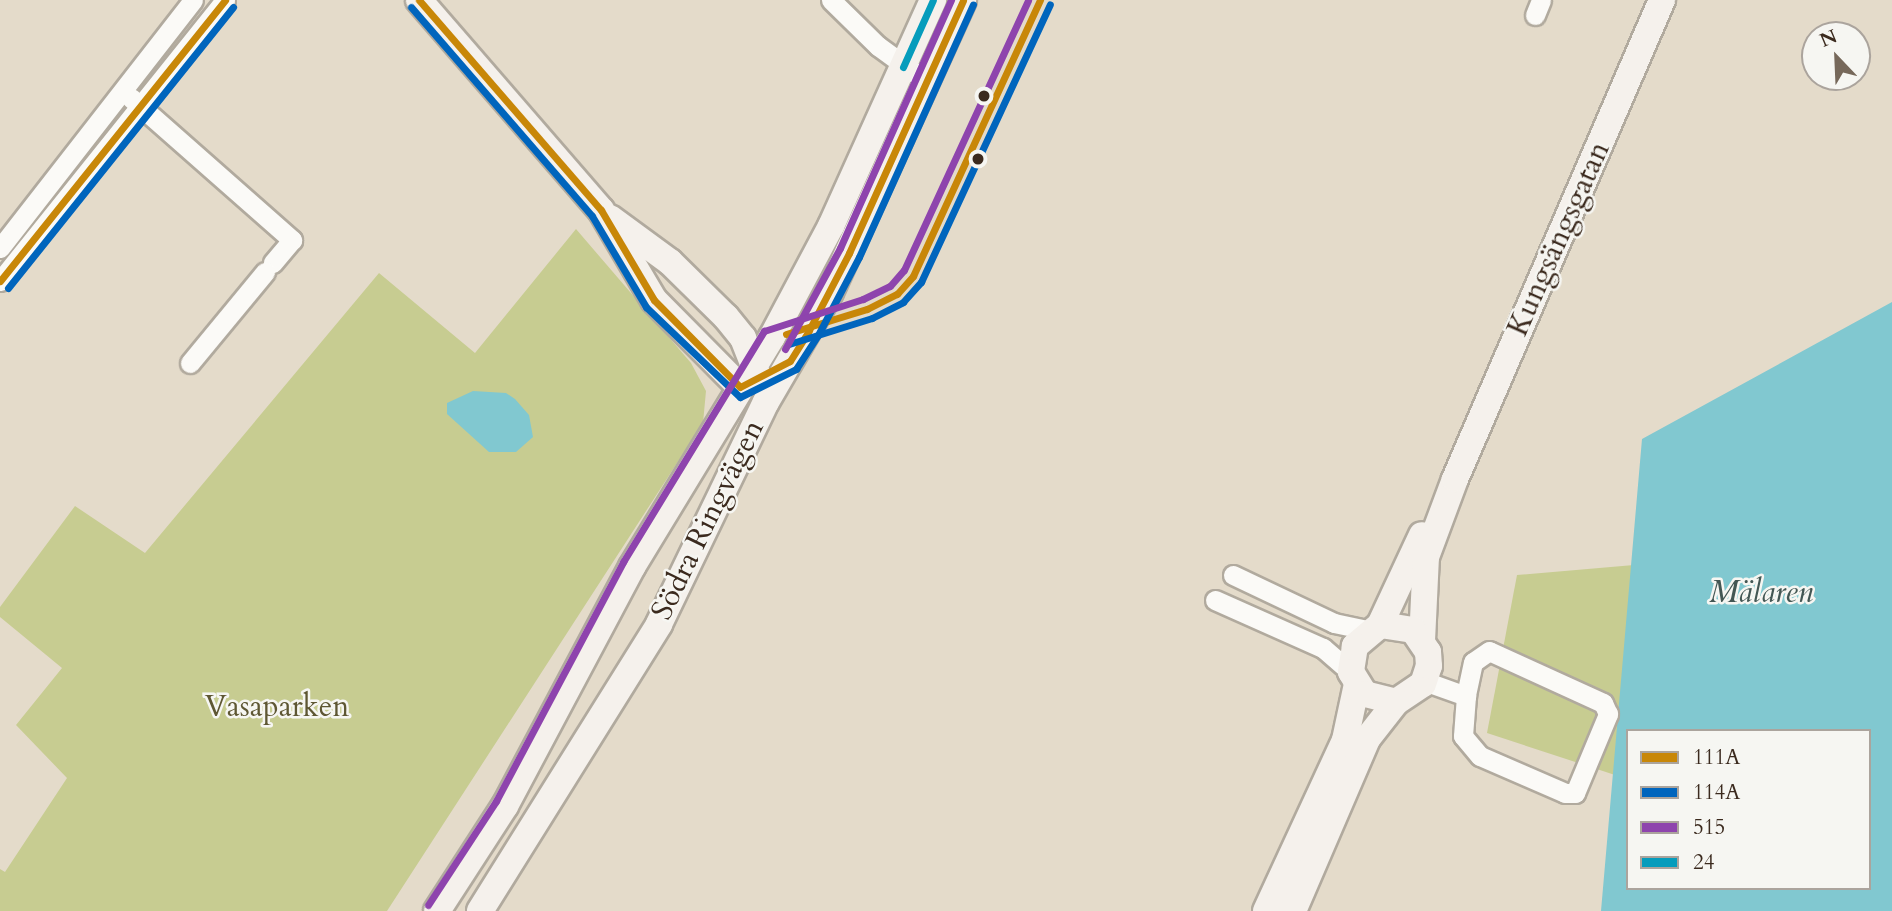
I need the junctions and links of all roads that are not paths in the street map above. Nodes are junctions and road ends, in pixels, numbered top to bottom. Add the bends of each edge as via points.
1 (193, 0) edge
2 (225, 0) edge
3 (419, 0) edge
4 (831, 0) edge
5 (933, 0) edge
6 (963, 0) edge
7 (1662, 0) edge
8 (903, 67) junction
9 (926, 81) junction
10 (122, 90) junction
11 (141, 106) junction
12 (601, 211) junction
13 (0, 248) edge
14 (0, 281) edge
15 (726, 317) junction
16 (772, 337) junction
17 (190, 363) dead end
18 (754, 383) junction
19 (1455, 479) junction
20 (1233, 575) dead end
21 (1215, 600) dead end
22 (1374, 628) junction
23 (1422, 641) junction
24 (1354, 678) junction
25 (1424, 681) junction
26 (1466, 696) junction
27 (1396, 702) junction
28 (437, 911) edge
29 (480, 911) edge
30 (1266, 911) edge
31 (1294, 911) edge

1 - 10 street
2 - 11 street
3 - 12 main road
4 - 8 street
5 - 8 main road, Södra Ringvägen
6 - 9 main road
7 - 19 main road, Kungsängsgatan
8 - 9 street
8 - 16 main road, Södra Ringvägen via 831,226
9 - 18 main road via 830,292 790,361
10 - 11 street
10 - 13 street
11 - 14 street
11 - 17 street via 292,240
12 - 15 main road via 670,262
12 - 18 main road via 654,300
15 - 16 main road
15 - 18 main road via 743,338
16 - 18 main road, Södra Ringvägen
18 - 28 main road, Södra Ringvägen via 632,567 505,806
18 - 29 main road, Södra Ringvägen via 659,624
19 - 22 main road, Kungsängsgatan
19 - 23 main road, Kungsängsgatan via 1426,557
20 - 22 street via 1334,623
21 - 24 street via 1323,648
22 - 23 main road via 1401,625
22 - 24 main road via 1355,646
23 - 25 main road via 1429,666
24 - 27 main road via 1376,700
24 - 30 main road via 1345,740
25 - 26 street
25 - 27 main road via 1411,696
26 - 26 street via 1473,662 1489,651 1603,703 1608,714 1575,793 1565,793 1480,756 1463,736
27 - 31 main road via 1367,738

